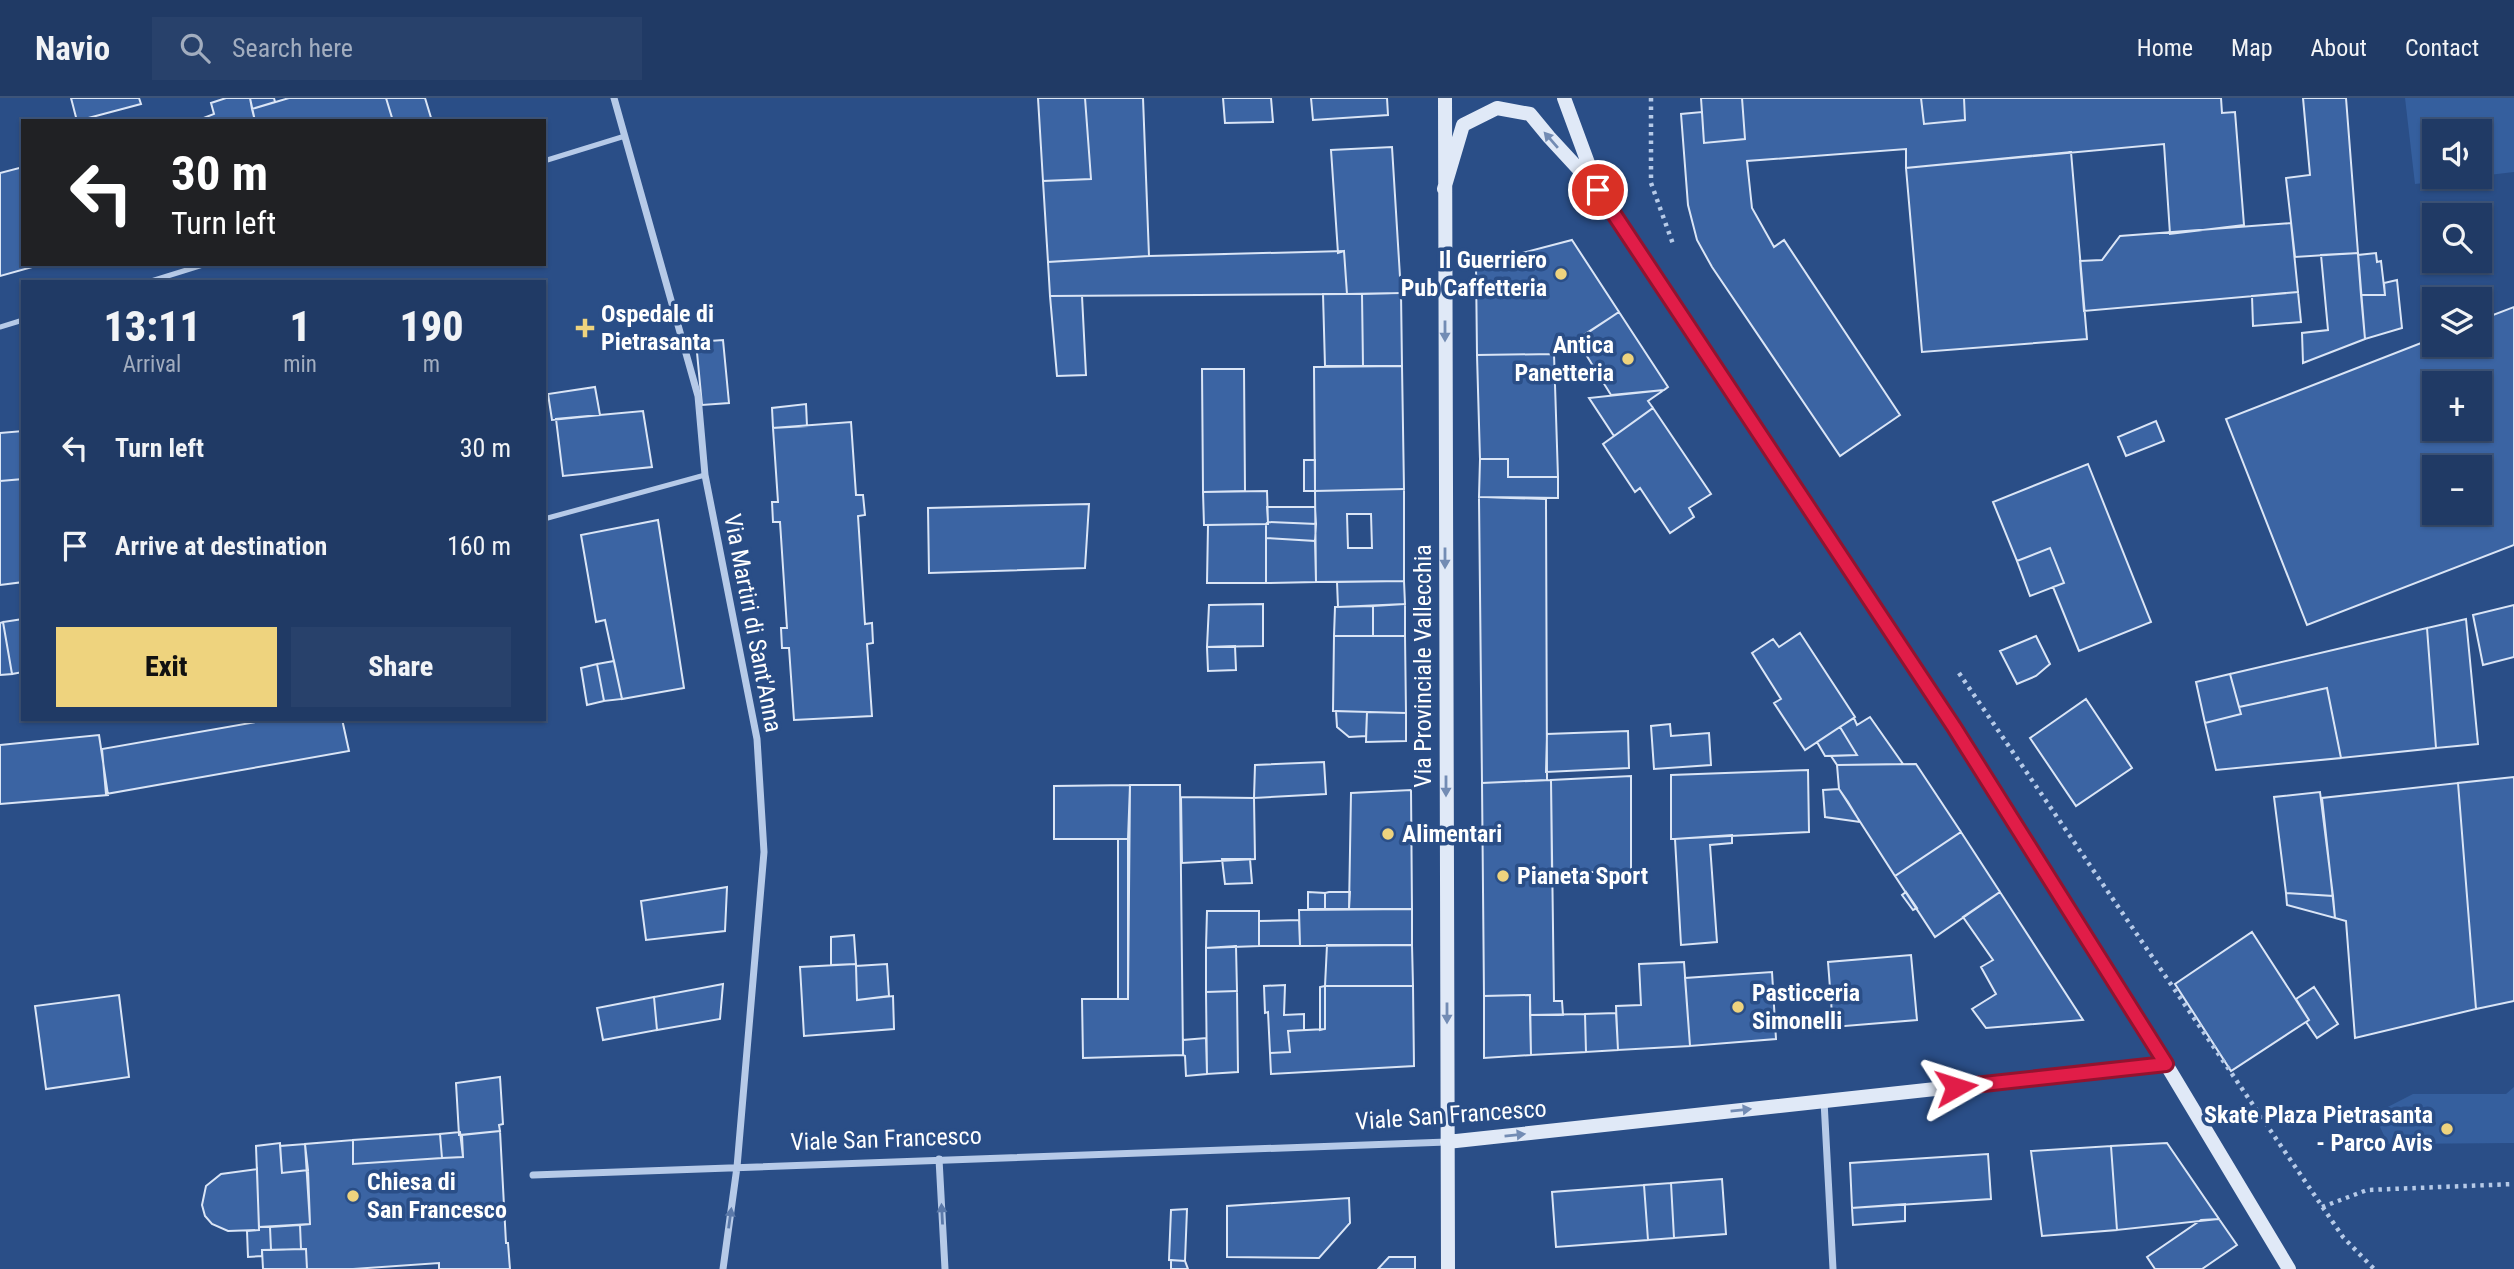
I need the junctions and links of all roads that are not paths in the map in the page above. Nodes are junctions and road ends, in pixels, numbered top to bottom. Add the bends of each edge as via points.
1 (614, 98) edge
2 (1445, 98) edge
3 (1564, 98) edge
4 (625, 136) junction
5 (546, 160) edge
6 (1444, 189) junction
7 (1598, 190) junction
8 (200, 266) edge
9 (154, 280) edge
10 (21, 321) edge
11 (0, 327) edge
12 (705, 475) junction
13 (546, 518) edge
14 (2166, 1064) junction
15 (1824, 1101) junction
16 (1447, 1142) junction
17 (939, 1159) junction
18 (737, 1167) junction
19 (533, 1175) dead end
20 (723, 1269) edge
21 (945, 1269) edge
22 (1448, 1269) edge
23 (1833, 1269) edge
24 (2289, 1269) edge

1 - 4 street, Via Martiri di Sant'Anna
2 - 6 main road, Via Provinciale Vallecchia
3 - 7 main road
4 - 5 lane
4 - 12 street, Via Martiri di Sant'Anna via 698,396
7 -> 6 main road via 1530,114 1497,108 1463,125
6 -> 16 main road, Via Provinciale Vallecchia
7 - 14 main road via 1954,727
8 - 9 lane
10 - 11 lane
12 - 13 lane
12 - 18 street, Via Martiri di Sant'Anna via 757,739 764,852
14 - 15 main road, Viale San Francesco
14 - 24 main road
16 -> 15 main road, Viale San Francesco
15 - 23 street
16 - 17 street, Viale San Francesco
16 - 22 main road, Via Provinciale Vallecchia
17 - 18 street, Viale San Francesco
21 -> 17 street
18 - 19 street, Viale San Francesco
20 -> 18 street, Via Martiri di Sant'Anna

